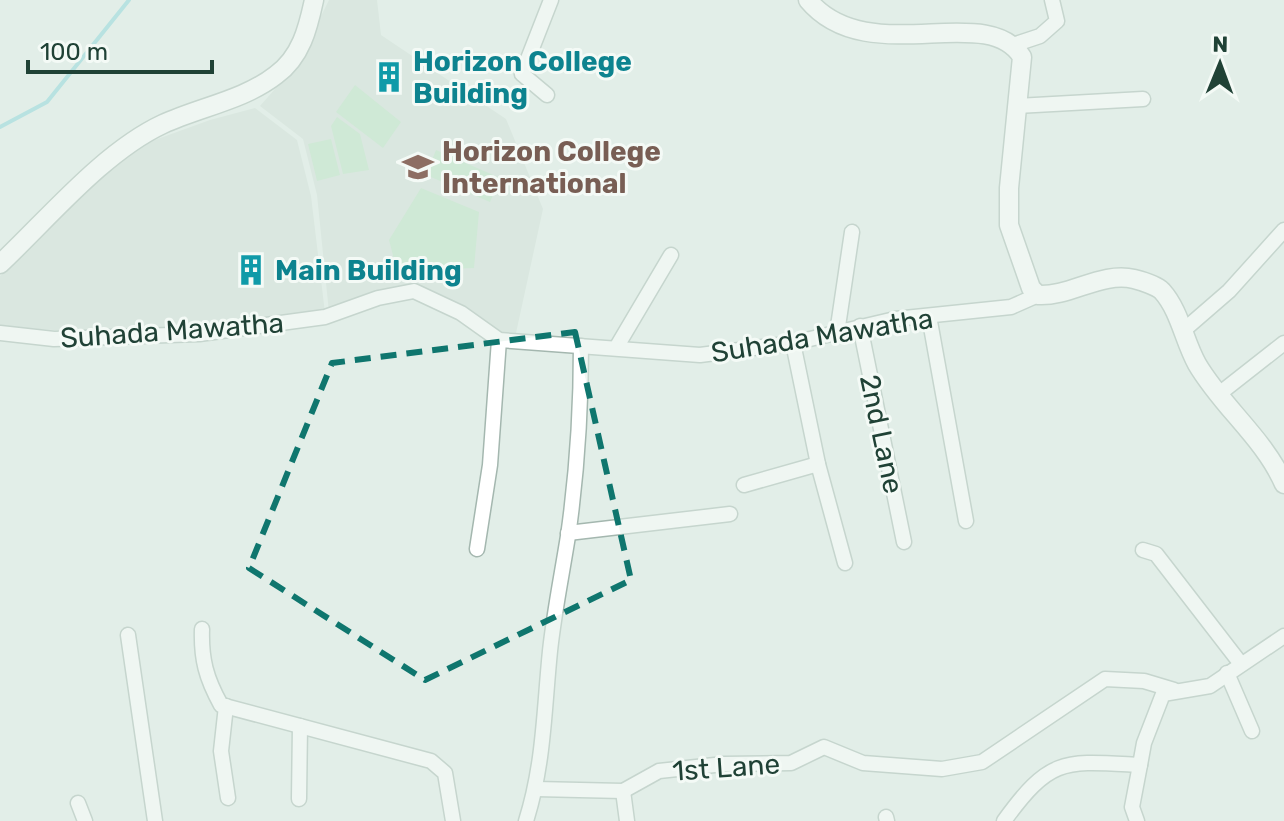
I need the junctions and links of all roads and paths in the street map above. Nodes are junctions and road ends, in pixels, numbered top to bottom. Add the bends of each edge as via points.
1 (314, 0) edge
2 (551, 0) edge
3 (808, 0) edge
4 (1052, 0) edge
5 (1016, 44) junction
6 (547, 95) dead end
7 (1143, 99) dead end
8 (1017, 106) junction
9 (1284, 230) edge
10 (852, 232) dead end
11 (671, 255) dead end
12 (0, 264) edge
13 (1038, 295) junction
14 (929, 316) junction
15 (860, 326) junction
16 (1184, 330) junction
17 (0, 333) edge
18 (837, 333) junction
19 (499, 340) junction
20 (793, 343) junction
21 (1284, 343) edge
22 (581, 346) junction
23 (616, 348) junction
24 (1219, 394) junction
25 (818, 464) junction
26 (1284, 484) edge
27 (744, 485) dead end
28 (730, 514) dead end
29 (966, 521) dead end
30 (568, 533) junction
31 (904, 542) dead end
32 (477, 549) dead end
33 (1143, 550) dead end
34 (845, 563) dead end
35 (202, 629) dead end
36 (128, 635) dead end
37 (1284, 636) edge
38 (1241, 664) junction
39 (1227, 673) junction
40 (1174, 690) junction
41 (226, 706) junction
42 (300, 726) junction
43 (1252, 731) dead end
44 (1140, 765) junction
45 (536, 789) junction
46 (623, 791) junction
47 (228, 798) dead end
48 (299, 799) dead end
49 (78, 803) dead end
50 (85, 821) edge
51 (155, 821) edge
52 (453, 821) edge
53 (526, 821) edge
54 (627, 821) edge
55 (1004, 821) edge
56 (1137, 821) edge

1 - 12 street via 300,47 277,75 162,125 102,167
2 - 6 street via 522,74
3 - 5 street via 837,22 870,33 984,29
4 - 5 street via 1057,21 1040,36
5 - 8 street via 1022,57
7 - 8 street
8 - 13 street via 1009,225
9 - 16 street via 1229,291
10 - 18 street
11 - 23 street
13 - 14 street, Suhada Mawatha via 1011,307
13 - 16 street via 1132,278 1161,290
14 - 15 street, Suhada Mawatha
14 - 29 street
15 - 18 street, Suhada Mawatha
15 - 31 street, 2nd Lane
16 - 24 street via 1197,363
17 - 19 street, Suhada Mawatha via 54,339 199,334 325,317 414,291 461,313
18 - 20 street, Suhada Mawatha
19 - 22 street, Suhada Mawatha
19 - 32 street via 490,465
20 - 23 street, Suhada Mawatha via 700,355
20 - 25 street
21 - 24 street
22 - 23 street, Suhada Mawatha
22 - 30 street
24 - 26 street via 1275,463
25 - 27 street
25 - 34 street
28 - 30 street
30 - 45 street
33 - 38 street via 1156,554
35 - 41 street via 206,680
36 - 51 street
37 - 38 street
38 - 39 street
39 - 40 street via 1210,686
39 - 43 street
40 - 44 street via 1163,694
40 - 46 street, 1st Lane via 1144,681 1105,679 982,762 942,769 863,763 824,747 791,763 659,771
41 - 42 street
41 - 47 street via 221,751
42 - 48 street
42 - 52 street via 431,761 445,773
44 - 55 street via 1074,762 1047,771
44 - 56 street via 1132,807
45 - 46 street
45 - 53 street
46 - 54 street
49 - 50 street

